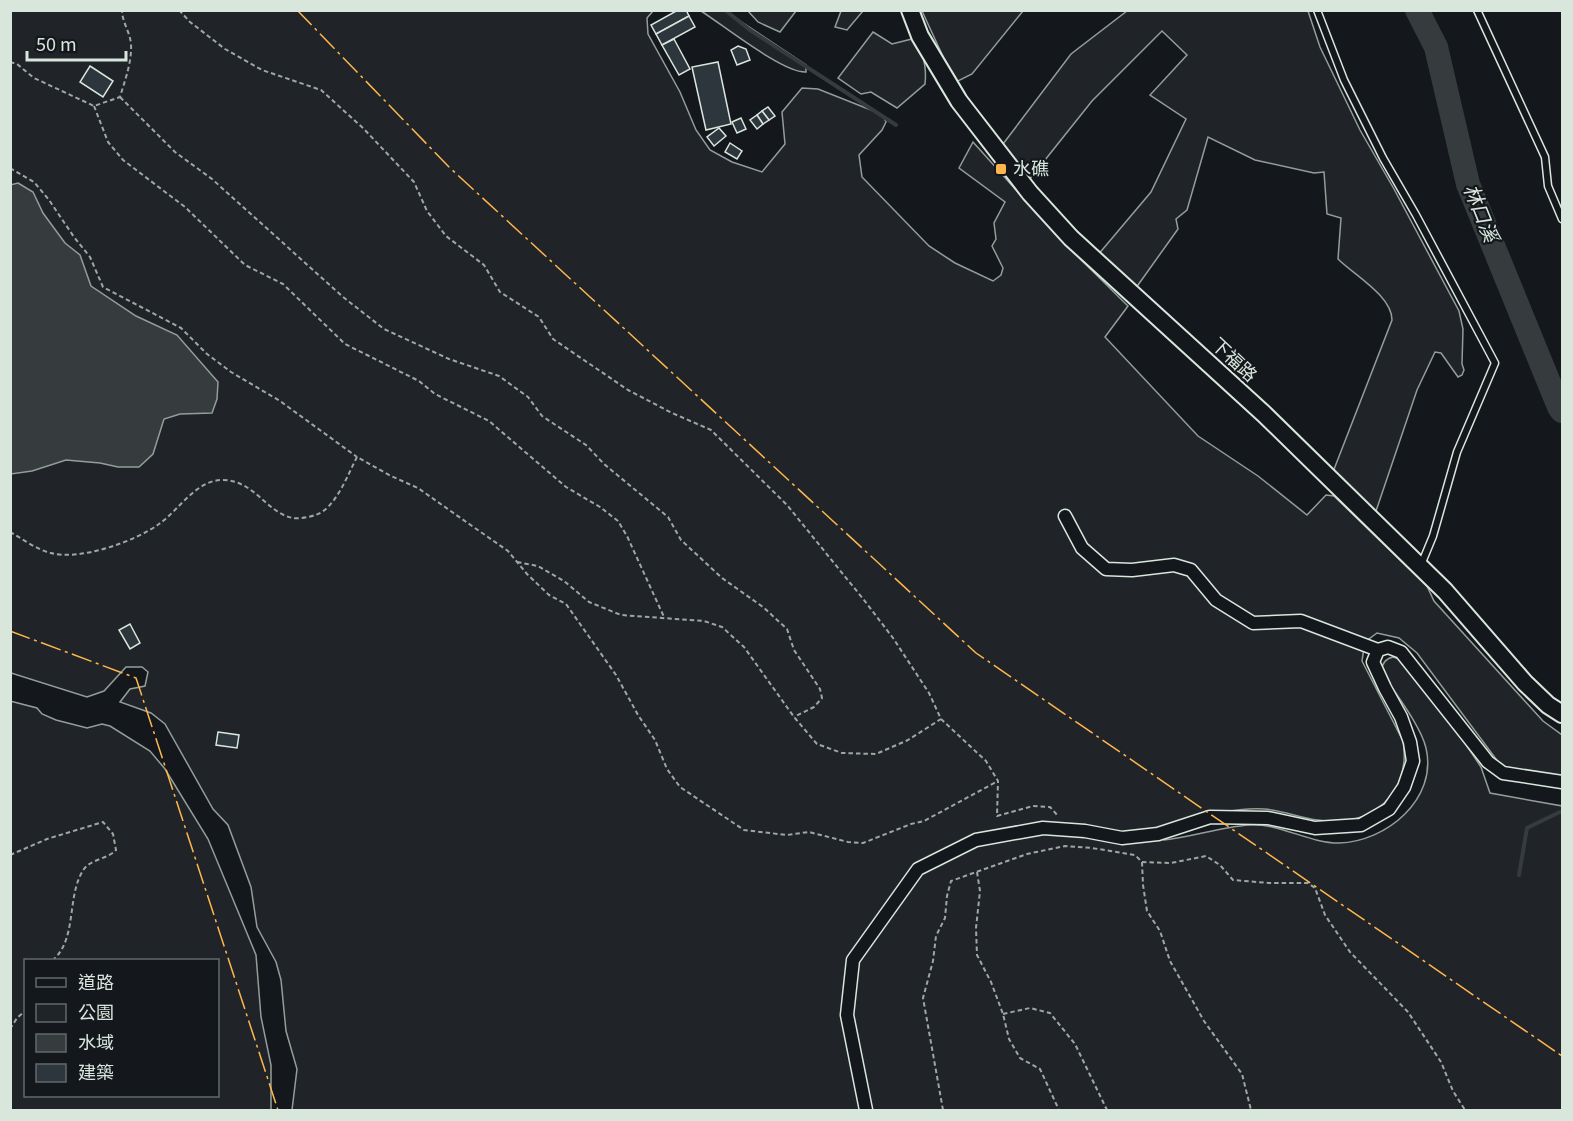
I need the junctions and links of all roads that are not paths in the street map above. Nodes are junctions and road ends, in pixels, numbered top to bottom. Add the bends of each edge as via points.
1 (910, 10) edge
2 (1317, 10) edge
3 (1477, 10) edge
4 (1563, 219) edge
5 (1065, 516) dead end
6 (1420, 566) junction
7 (1378, 650) junction
8 (1563, 714) edge
9 (1563, 782) edge
10 (866, 1110) edge

1 - 6 main road, 下福路 via 920,36 959,100 1030,193 1071,238 1264,414
2 - 6 lane via 1344,80 1383,158 1495,363 1457,452 1433,536
3 - 4 lane via 1545,157 1548,186
5 - 7 street via 1082,548 1107,569 1174,565 1191,570 1216,600 1253,623 1301,621
6 - 8 main road, 下福路 via 1525,683
7 - 9 street via 1388,647 1401,652 1488,762 1503,773
7 - 10 street via 1373,662 1401,717 1413,761 1404,787 1389,809 1360,825 1315,828 1268,818 1210,817 1158,834 1122,838 1043,828 976,840 918,869 853,960 847,1015

